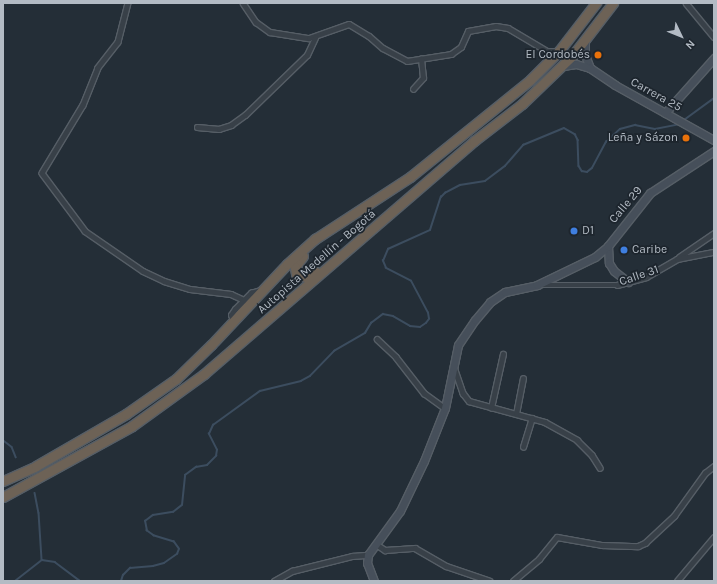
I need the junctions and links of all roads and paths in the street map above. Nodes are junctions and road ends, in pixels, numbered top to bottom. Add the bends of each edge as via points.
1 (128, 3) edge
2 (242, 3) edge
3 (596, 3) edge
4 (613, 3) edge
5 (686, 3) edge
6 (714, 37) edge
7 (315, 38) junction
8 (585, 40) junction
9 (559, 51) junction
10 (714, 58) edge
11 (421, 59) junction
12 (563, 66) junction
13 (590, 68) junction
14 (413, 89) dead end
15 (664, 113) junction
16 (197, 128) dead end
17 (714, 140) edge
18 (714, 151) edge
19 (350, 215) junction
20 (714, 234) edge
21 (608, 246) junction
22 (352, 248) junction
23 (714, 252) edge
24 (677, 259) junction
25 (628, 282) junction
26 (537, 285) junction
27 (262, 290) junction
28 (244, 300) junction
29 (233, 320) junction
30 (377, 339) dead end
31 (503, 354) dead end
32 (453, 363) junction
33 (523, 379) dead end
34 (445, 408) junction
35 (491, 408) junction
36 (516, 414) junction
37 (532, 418) junction
38 (523, 447) dead end
39 (714, 466) edge
40 (600, 468) dead end
41 (3, 482) edge
42 (3, 497) edge
43 (714, 537) edge
44 (376, 544) junction
45 (368, 555) junction
46 (274, 581) edge
47 (374, 581) edge
48 (490, 581) edge
49 (513, 581) edge
50 (676, 581) edge

1 - 28 street via 118,42 98,68 83,105 42,173 85,231 143,271 184,287 231,294
2 - 7 street via 266,30
3 - 9 highway, Autopista Medellín - Bogotá
4 - 8 highway, Autopista Medellín - Bogotá
5 - 6 street
7 - 11 street via 340,25 349,24 407,61
7 - 16 street via 307,55 245,115 231,125 219,129
8 - 12 highway, Autopista Medellín - Bogotá
8 - 13 main road via 585,55
9 - 11 street via 547,51 508,28 496,26 468,31 462,47 451,54
9 - 19 highway, Autopista Medellín - Bogotá via 530,80 430,162 390,191
10 - 15 main road
11 - 14 street via 423,78
12 - 13 main road, Carrera 25 via 576,64
12 - 22 highway, Autopista Medellín - Bogotá
13 - 15 main road, Carrera 25
15 - 17 main road, Carrera 25
18 - 21 main road, Calle 29 via 650,193
19 - 22 highway via 344,226 299,260 295,271 299,277 308,278 341,251
19 - 27 highway, Autopista Medellín - Bogotá via 315,239
20 - 24 street
21 - 25 main road via 610,263
21 - 26 main road, Calle 29 via 585,264
22 - 42 highway, Autopista Medellín - Bogotá via 185,389 132,426
23 - 24 street, Calle 31
24 - 25 street, Calle 31 via 658,271
25 - 26 street, Calle 31 via 608,285
26 - 32 main road, Calle 29 via 513,289 490,302 462,337
27 - 28 street via 254,291
27 - 29 highway, Autopista Medellín - Bogotá
28 - 29 street via 233,312
29 - 41 highway, Autopista Medellín - Bogotá via 193,363 153,396 36,466
30 - 34 street via 396,357 424,393
31 - 35 street
32 - 34 main road, Calle 29
32 - 35 street via 466,399
33 - 36 street
34 - 44 main road, Calle 29 via 406,499
35 - 36 street
36 - 37 street
37 - 38 street
37 - 40 street via 545,422 577,440 592,455
39 - 49 street via 705,473 674,516 645,543 638,546 602,545 557,537 539,558
43 - 50 street
44 - 45 main road, Calle 29
44 - 48 street via 385,550 415,548 446,566
45 - 46 street via 292,571
45 - 47 main road via 367,562

